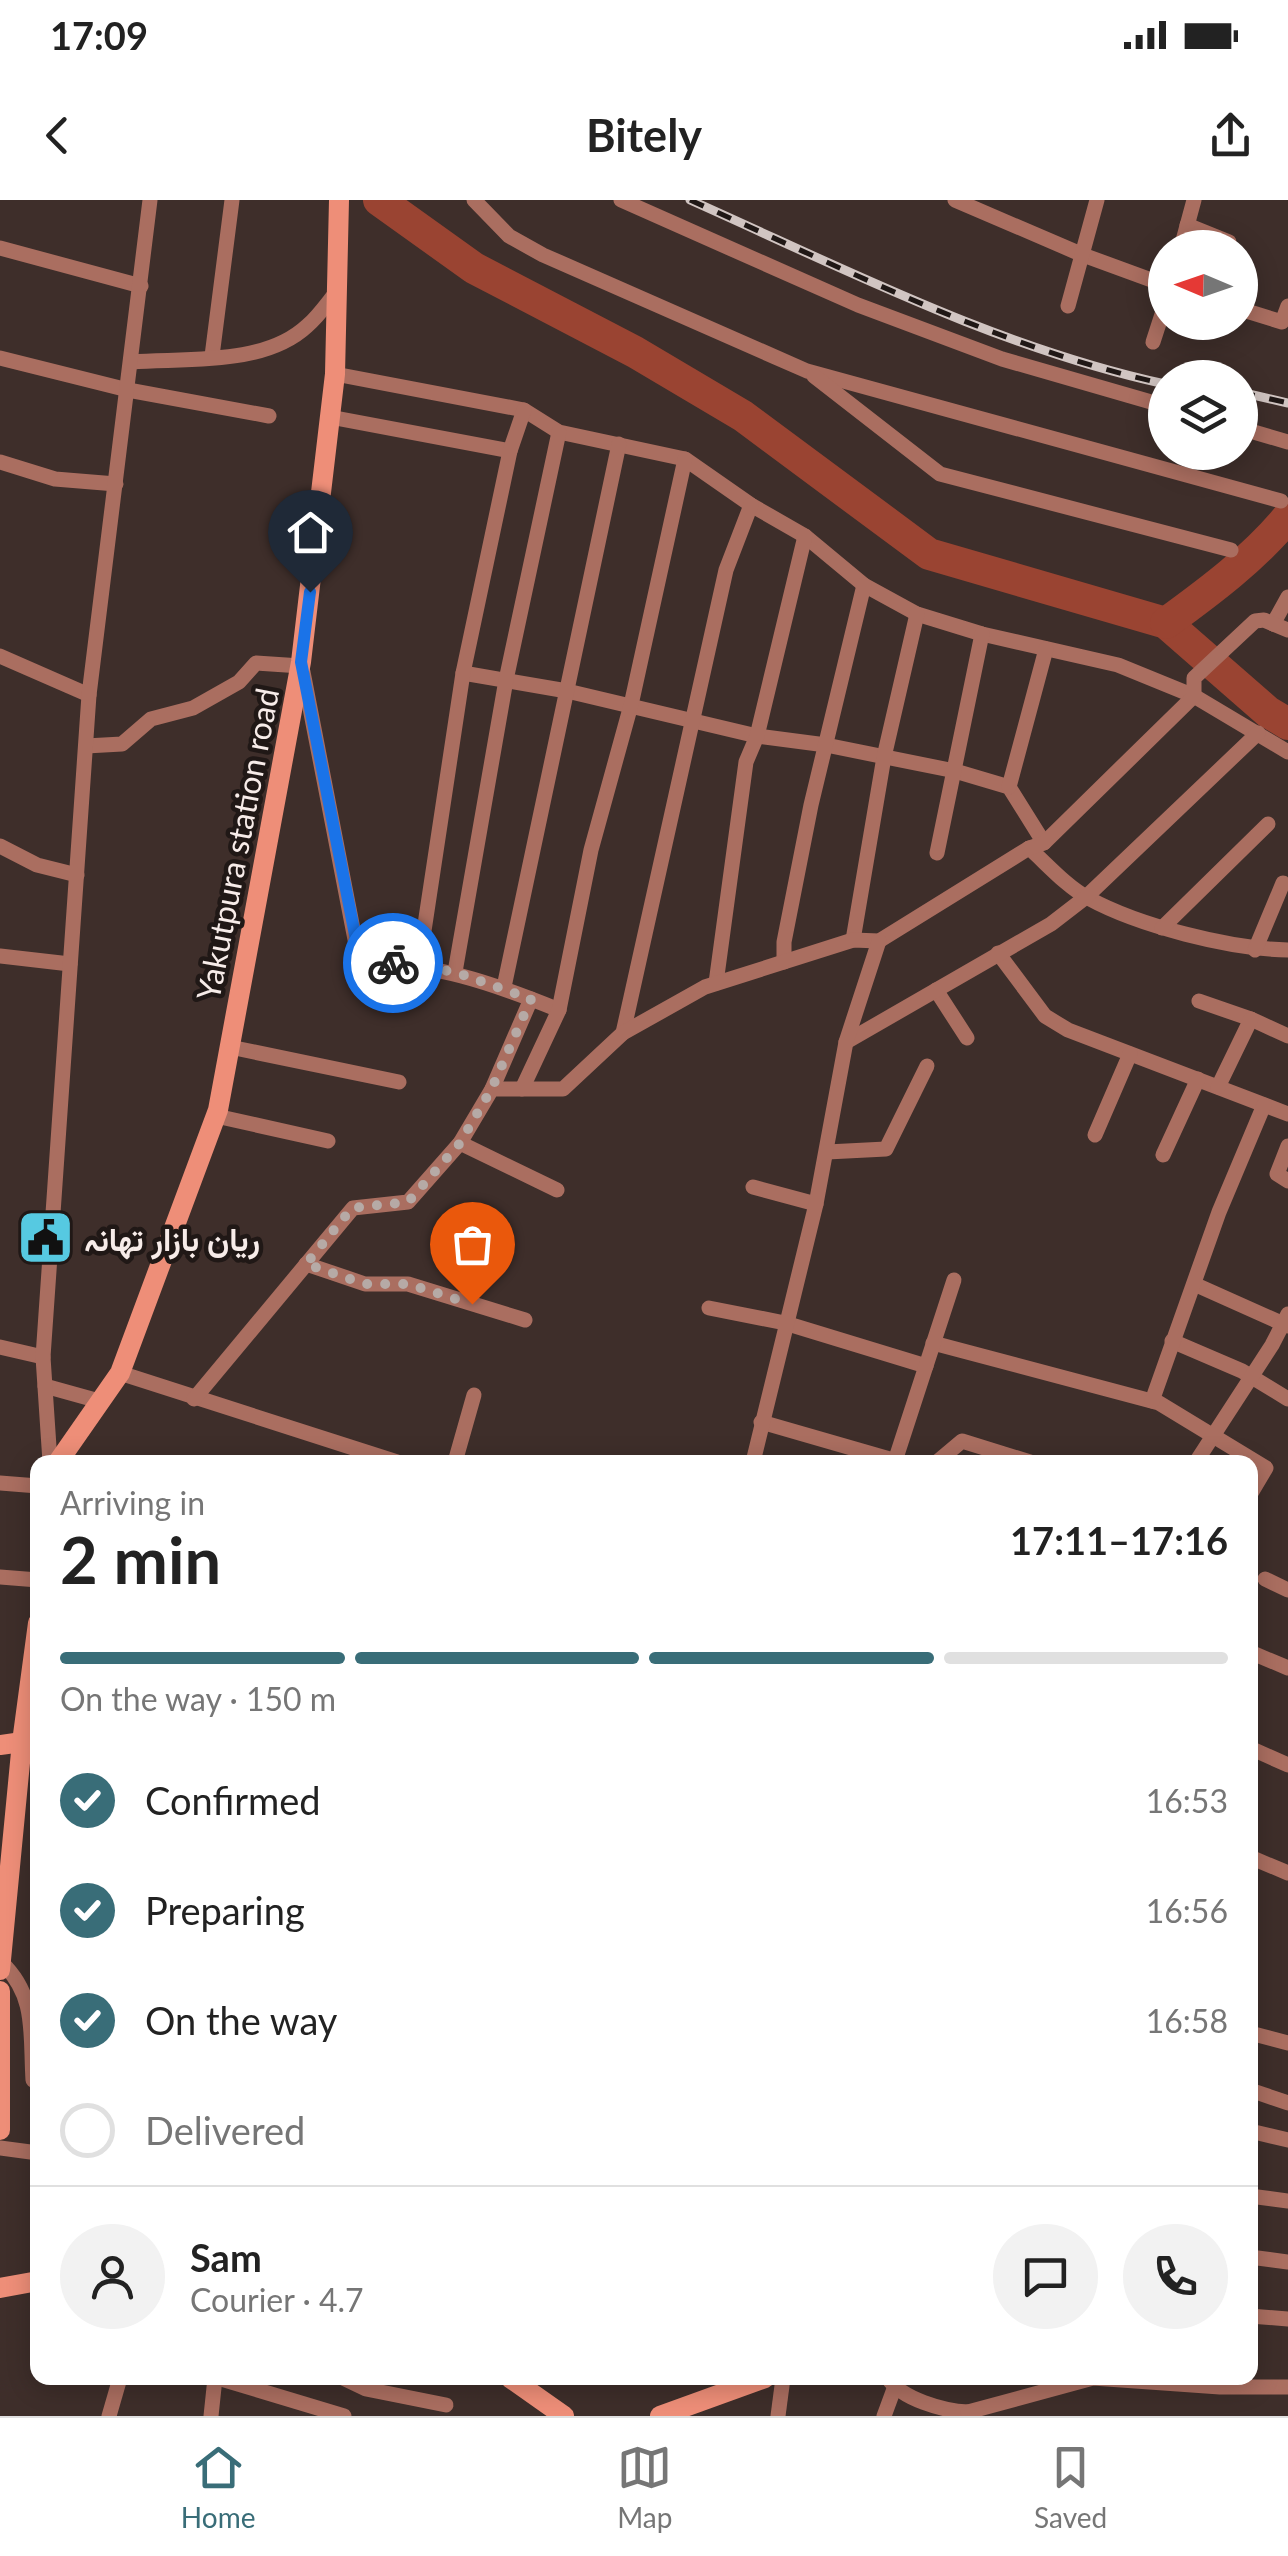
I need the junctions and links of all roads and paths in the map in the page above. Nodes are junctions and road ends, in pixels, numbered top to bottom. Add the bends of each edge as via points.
1 (150, 200) edge
2 (232, 200) edge
3 (339, 200) edge
4 (474, 200) edge
5 (621, 200) edge
6 (955, 200) edge
7 (1097, 200) edge
8 (1194, 200) edge
9 (1187, 225) junction
10 (1186, 230) edge
11 (1199, 230) edge
12 (0, 248) edge
13 (1083, 255) junction
14 (1148, 280) edge
15 (142, 286) junction
16 (338, 290) junction
17 (1068, 306) dead end
18 (1288, 306) edge
19 (1258, 315) edge
20 (1285, 323) edge
21 (212, 356) junction
22 (0, 358) edge
23 (132, 362) junction
24 (806, 370) junction
25 (335, 374) junction
26 (128, 390) junction
27 (1148, 401) edge
28 (524, 410) junction
29 (269, 416) dead end
30 (330, 417) junction
31 (559, 432) junction
32 (1258, 433) edge
33 (1288, 442) edge
34 (619, 444) junction
35 (510, 451) junction
36 (685, 459) junction
37 (0, 462) edge
38 (116, 484) junction
39 (1281, 501) dead end
40 (752, 505) junction
41 (805, 536) junction
42 (1231, 550) dead end
43 (864, 585) junction
44 (1288, 597) edge
45 (917, 614) junction
46 (1280, 627) edge
47 (982, 634) junction
48 (1046, 649) junction
49 (0, 656) edge
50 (301, 664) junction
51 (463, 673) junction
52 (506, 680) junction
53 (567, 690) junction
54 (89, 695) junction
55 (1194, 696) junction
56 (631, 705) junction
57 (692, 722) junction
58 (1258, 733) junction
59 (757, 736) junction
60 (826, 745) junction
61 (86, 746) junction
62 (1288, 752) edge
63 (884, 757) junction
64 (955, 771) junction
65 (1009, 787) junction
66 (1268, 824) dead end
67 (0, 846) edge
68 (1036, 846) junction
69 (937, 853) dead end
70 (76, 874) junction
71 (1283, 882) dead end
72 (1086, 897) junction
73 (1162, 928) junction
74 (853, 940) junction
75 (880, 941) junction
76 (1255, 950) junction
77 (1288, 950) edge
78 (998, 953) junction
79 (0, 956) edge
80 (784, 962) junction
81 (70, 964) junction
82 (419, 964) junction
83 (455, 972) junction
84 (716, 983) junction
85 (504, 987) junction
86 (936, 990) junction
87 (531, 999) junction
88 (1199, 1001) dead end
89 (559, 1010) junction
90 (1251, 1019) junction
91 (623, 1033) junction
92 (1288, 1036) edge
93 (967, 1038) dead end
94 (846, 1042) junction
95 (230, 1047) junction
96 (1130, 1054) junction
97 (927, 1066) dead end
98 (1198, 1079) junction
99 (399, 1082) dead end
100 (1218, 1087) junction
101 (492, 1088) junction
102 (522, 1089) junction
103 (1264, 1105) junction
104 (1288, 1114) edge
105 (216, 1116) junction
106 (1096, 1136) dead end
107 (328, 1141) dead end
108 (460, 1143) junction
109 (1288, 1146) edge
110 (827, 1152) junction
111 (1162, 1155) dead end
112 (1288, 1181) edge
113 (753, 1187) dead end
114 (557, 1190) dead end
115 (816, 1204) junction
116 (306, 1264) junction
117 (954, 1280) dead end
118 (1194, 1284) junction
119 (709, 1308) dead end
120 (525, 1320) dead end
121 (1286, 1321) edge
122 (785, 1323) junction
123 (1172, 1341) junction
124 (933, 1343) junction
125 (0, 1346) edge
126 (42, 1358) junction
127 (926, 1366) junction
128 (120, 1373) junction
129 (1252, 1377) junction
130 (45, 1386) junction
131 (474, 1395) dead end
132 (1288, 1398) edge
133 (194, 1399) junction
134 (99, 1401) junction
135 (1152, 1401) junction
136 (762, 1422) junction
137 (1214, 1436) junction
138 (50, 1455) edge
139 (63, 1455) edge
140 (374, 1455) edge
141 (458, 1455) edge
142 (755, 1455) edge
143 (873, 1455) edge
144 (899, 1455) edge
145 (945, 1455) edge
146 (1007, 1455) edge
147 (1201, 1455) edge
148 (1245, 1455) edge
149 (1258, 1463) edge
150 (0, 1482) edge
151 (1258, 1482) edge
152 (30, 1485) edge
153 (0, 1577) edge
154 (30, 1579) edge
155 (1265, 1579) dead end
156 (1288, 1590) edge
157 (1258, 1655) edge
158 (1288, 1668) edge
159 (30, 1680) edge
160 (11, 1744) edge
161 (1258, 1752) edge
162 (1288, 1765) edge
163 (1258, 1860) edge
164 (1288, 1873) edge
165 (1, 1952) edge
166 (0, 1970) edge
167 (0, 1991) edge
168 (30, 2022) edge
169 (1258, 2035) edge
170 (1, 2041) edge
171 (1288, 2043) edge
172 (30, 2081) edge
173 (0, 2082) edge
174 (1258, 2093) edge
175 (1288, 2103) edge
176 (0, 2129) edge
177 (1258, 2134) edge
178 (1288, 2140) edge
179 (0, 2148) edge
180 (30, 2153) edge
181 (1258, 2197) edge
182 (1288, 2201) edge
183 (1258, 2257) edge
184 (1288, 2262) edge
185 (30, 2282) edge
186 (0, 2288) edge
187 (1258, 2317) edge
188 (1288, 2319) edge
189 (118, 2385) edge
190 (215, 2385) edge
191 (260, 2385) edge
192 (358, 2385) edge
193 (520, 2385) edge
194 (746, 2385) edge
195 (781, 2385) edge
196 (892, 2385) edge
197 (902, 2385) edge
198 (1069, 2385) edge
199 (1258, 2385) edge
200 (1288, 2387) edge
201 (446, 2405) dead end
202 (968, 2414) edge
203 (108, 2416) edge
204 (211, 2416) edge
205 (344, 2416) edge
206 (564, 2416) edge
207 (660, 2416) edge
208 (778, 2416) edge
209 (884, 2416) edge

1 - 15 street
2 - 21 street
3 - 16 street, Yakutpura station road
4 - 24 street via 508,236 544,255
5 - 27 street via 858,305 1002,359
6 - 13 street
7 - 13 street
8 - 9 street
9 - 10 street
9 - 11 street
12 - 15 street
13 - 14 street
13 - 17 street
15 - 23 street
16 - 21 street via 306,327 281,343
16 - 25 street, Yakutpura station road
18 - 20 street
19 - 20 street
21 - 23 street
22 - 26 street
23 - 26 street
24 - 39 street
24 - 42 street via 940,474
25 - 28 street
25 - 30 street, Yakutpura station road
26 - 29 street
26 - 38 street
28 - 31 street
28 - 35 street
30 - 35 street
30 - 50 street, Yakutpura station road
31 - 34 street
31 - 52 street
32 - 33 street
34 - 36 street
34 - 53 street
35 - 51 street
36 - 40 street
36 - 56 street
37 - 38 street via 55,479
38 - 54 street
40 - 41 street
40 - 57 street via 726,570
41 - 43 street
41 - 59 street
43 - 45 street
43 - 60 street
44 - 46 street
45 - 47 street
45 - 63 street
46 - 55 street via 1255,621 1194,678
47 - 48 street
47 - 64 street
48 - 55 street via 1118,666
48 - 65 street
49 - 54 street
50 - 61 street via 256,662 239,682 193,708 152,718 122,744
50 - 82 street via 360,960
50 - 95 street, Yakutpura station road
51 - 52 street
51 - 82 street
52 - 53 street
52 - 83 street
53 - 56 street
53 - 85 street
54 - 61 street
55 - 58 street
55 - 68 street
56 - 57 street
56 - 89 street
57 - 59 street
57 - 91 street
58 - 62 street
58 - 72 street
59 - 60 street
59 - 84 street via 746,762
60 - 63 street
60 - 80 street
61 - 70 street
63 - 64 street
63 - 74 street
64 - 65 street
64 - 69 street
65 - 68 street
66 - 73 street
67 - 70 street via 37,865
68 - 72 street
68 - 75 street
70 - 81 street
71 - 76 street
72 - 73 street
72 - 78 street
73 - 76 street
74 - 75 street
74 - 80 street
75 - 94 street
76 - 77 street
78 - 86 street
78 - 96 street via 1045,1016
79 - 81 street
80 - 84 street
81 - 126 street
82 - 83 street
83 - 85 street
84 - 91 street
85 - 87 street
86 - 93 street
86 - 94 street
87 - 89 street
87 - 101 street
88 - 90 street
89 - 102 street
90 - 92 street
90 - 100 street
91 - 102 street via 564,1089
94 - 110 street
95 - 99 street
95 - 105 street, Yakutpura station road
96 - 98 street
96 - 106 street
97 - 110 street via 886,1149
98 - 100 street
98 - 111 street
100 - 103 street
101 - 102 street
101 - 108 street
103 - 104 street
103 - 118 street
105 - 107 street
105 - 128 street, Yakutpura station road
108 - 114 street
108 - 116 street via 408,1202 352,1208
109 - 112 street via 1277,1174
110 - 115 street
113 - 115 street
115 - 122 street
116 - 120 street via 365,1284 408,1284
116 - 133 street
117 - 124 street
118 - 121 street
118 - 123 street
119 - 122 street
121 - 129 street
122 - 127 street
122 - 136 street
123 - 129 street
123 - 135 street
124 - 127 street
124 - 135 street
125 - 126 street
126 - 130 street
127 - 144 street
128 - 133 street
128 - 134 street, Yakutpura station road
129 - 132 street
129 - 137 street
130 - 134 street
130 - 138 street
131 - 141 street
133 - 140 street
134 - 139 street, Yakutpura station road
135 - 137 street
136 - 142 street
136 - 143 street
137 - 147 street
137 - 148 street
145 - 146 street via 962,1441
149 - 151 street via 1266,1468
150 - 152 street
153 - 154 street
155 - 156 street
157 - 158 street
159 - 160 street
160 - 165 street
161 - 162 street
163 - 164 street
165 - 166 street
165 - 168 street via 28,1999
167 - 170 street
169 - 171 street
170 - 173 street
172 - 173 street
173 - 176 street
174 - 175 street
177 - 178 street
179 - 180 street
181 - 182 street
183 - 184 street
185 - 186 street
187 - 188 street
189 - 203 street
190 - 204 street
191 - 205 street
192 - 201 street
193 - 206 street
194 - 207 street
195 - 208 street
196 - 209 street
197 - 202 street via 948,2412
198 - 202 street
199 - 200 street

